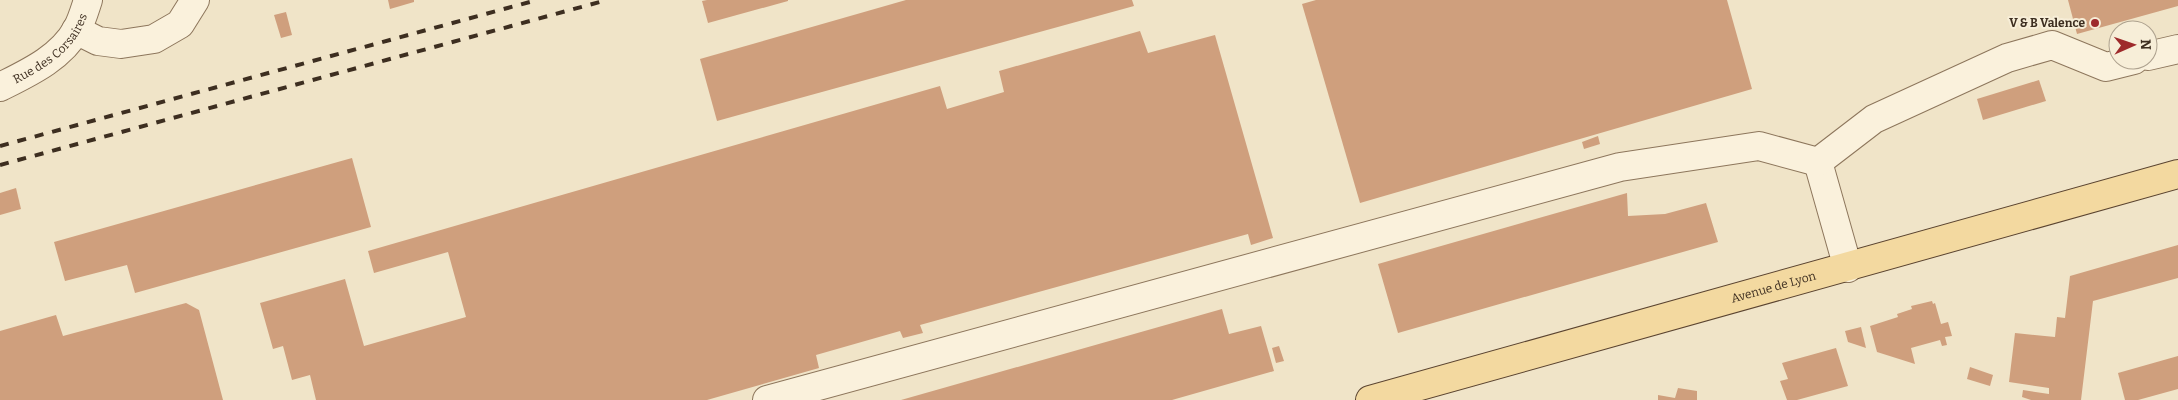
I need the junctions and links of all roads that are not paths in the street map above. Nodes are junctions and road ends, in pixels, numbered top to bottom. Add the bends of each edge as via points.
1 (88, 0) edge
2 (195, 0) edge
3 (76, 30) junction
4 (2178, 49) edge
5 (2158, 54) edge
6 (2108, 66) edge
7 (0, 86) edge
8 (1818, 162) junction
9 (2178, 174) edge
10 (1848, 268) junction
11 (767, 400) edge
12 (1370, 400) edge

1 - 3 street, Rue des Corsaires
2 - 3 street via 180,24 154,39 121,44 98,41
3 - 7 street, Rue des Corsaires via 59,51 36,69
4 - 5 street
6 - 8 street via 2052,45 2007,58 1874,118
8 - 10 street
8 - 11 street via 1758,146 1620,167
9 - 10 main road, Avenue de Lyon
10 - 12 main road, Avenue de Lyon

